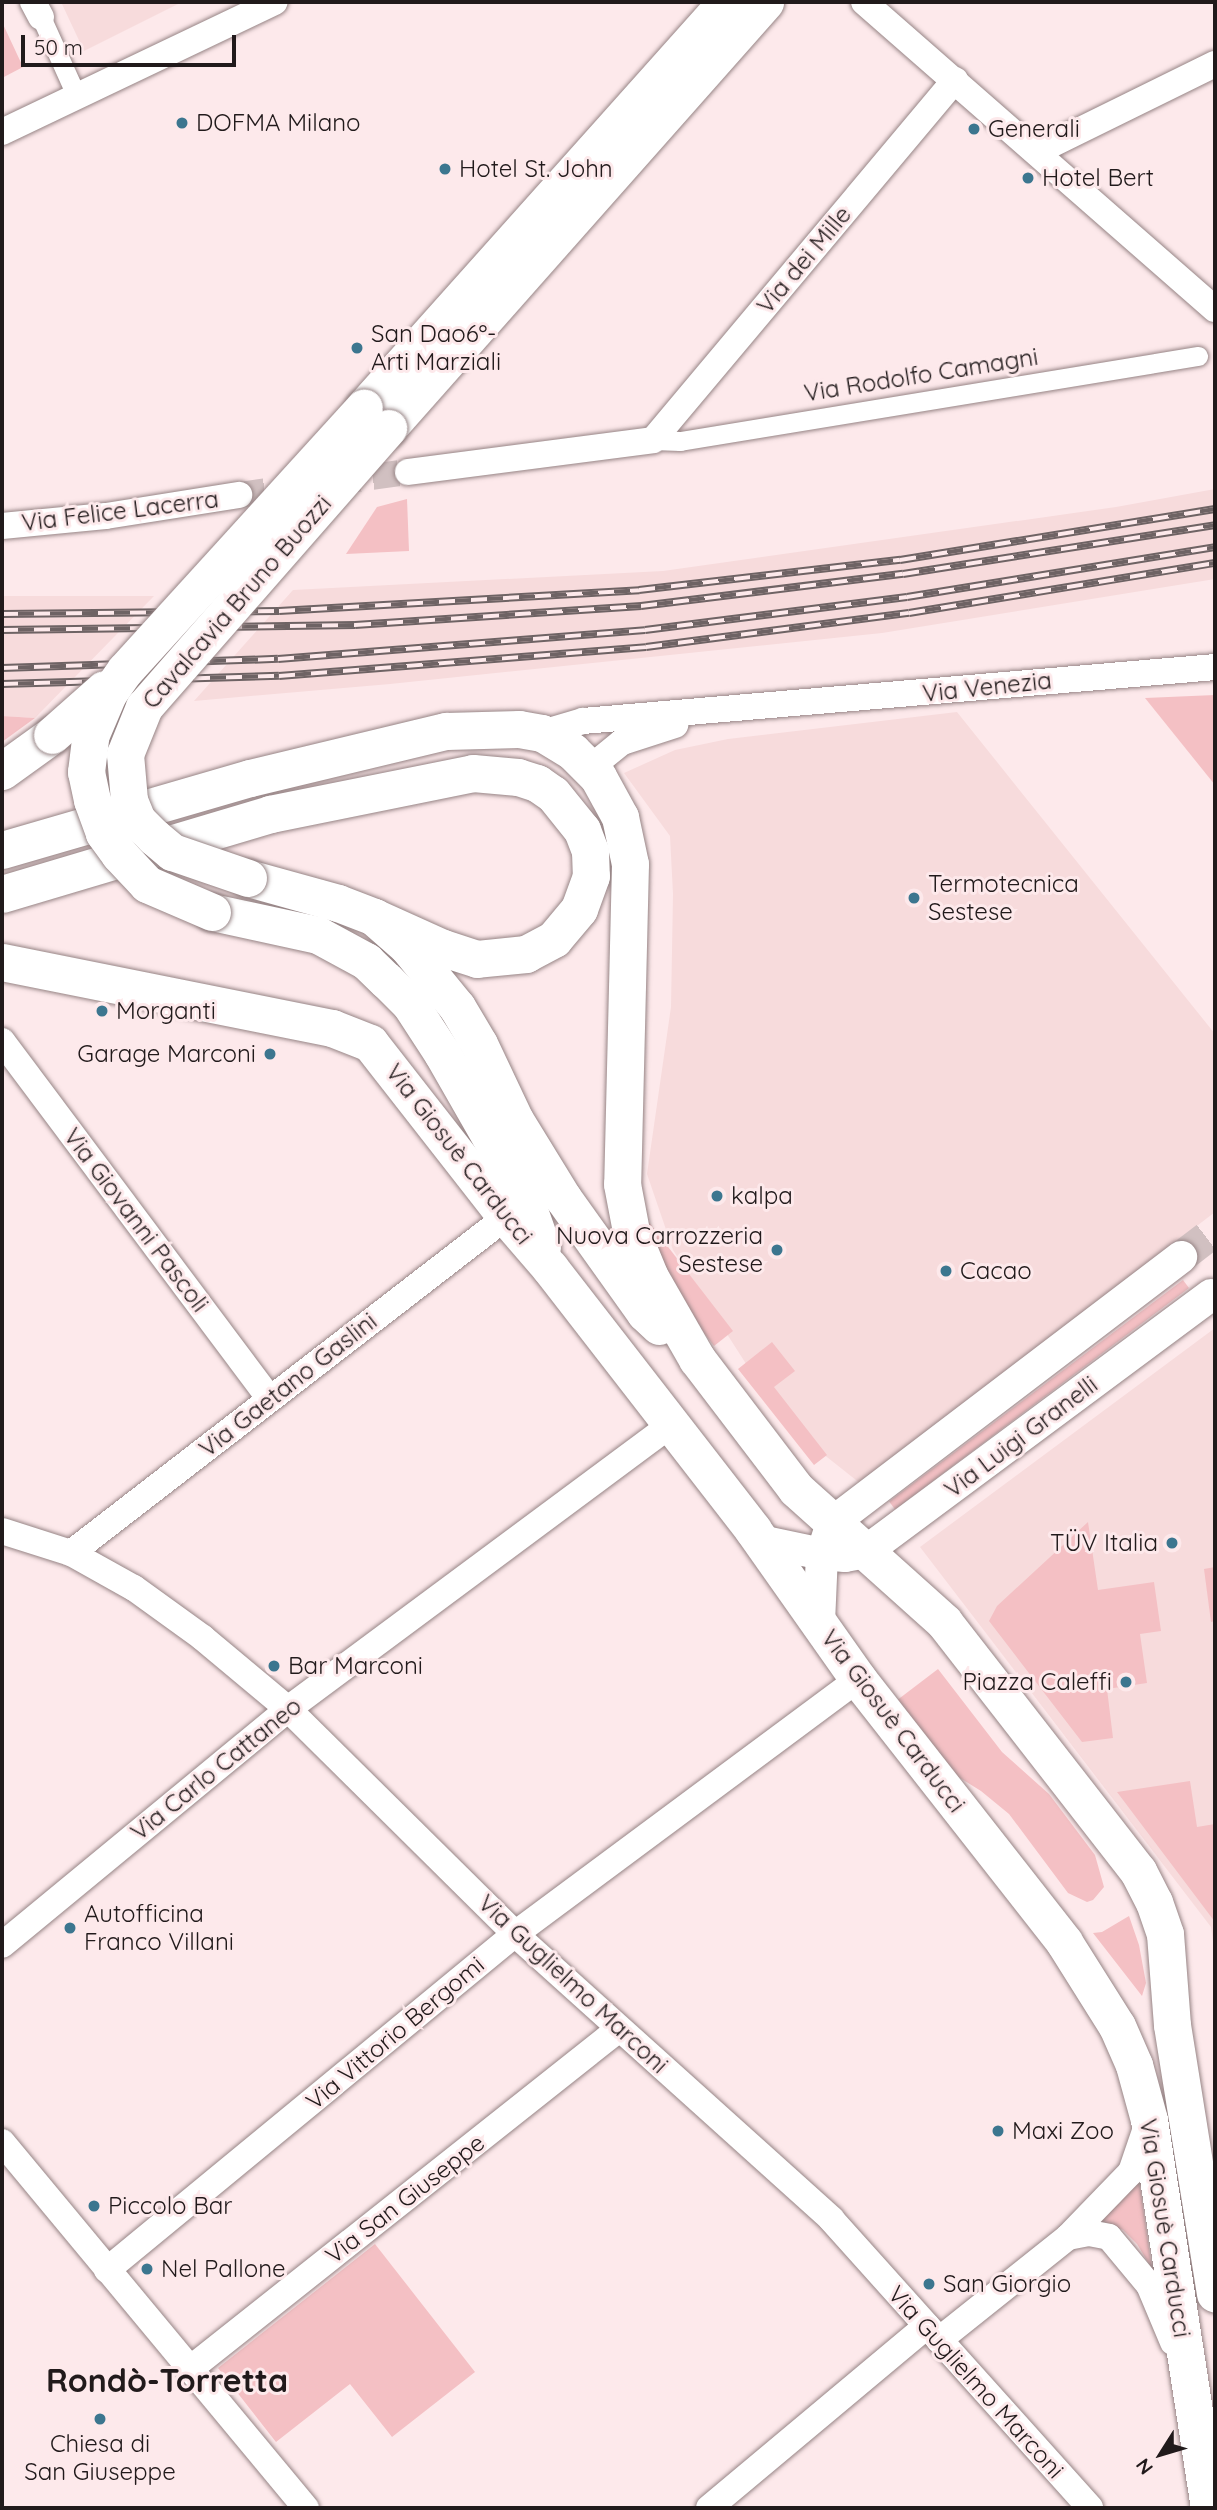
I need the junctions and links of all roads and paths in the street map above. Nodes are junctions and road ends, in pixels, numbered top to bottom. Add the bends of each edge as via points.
1 (275, 2) edge
2 (726, 2) edge
3 (765, 2) edge
4 (864, 2) edge
5 (37, 10) edge
6 (1215, 64) edge
7 (955, 80) junction
8 (76, 97) junction
9 (2, 132) edge
10 (1038, 150) junction
11 (1215, 309) edge
12 (1198, 356) dead end
13 (376, 417) junction
14 (653, 440) junction
15 (408, 472) tunnel mouth
16 (239, 495) tunnel mouth
17 (2, 526) edge
18 (1215, 667) edge
19 (125, 670) junction
20 (759, 708) junction
21 (542, 733) junction
22 (590, 768) junction
23 (2, 771) edge
24 (2, 850) edge
25 (2, 894) edge
26 (374, 917) junction
27 (2, 962) edge
28 (2, 1041) edge
29 (506, 1217) junction
30 (1181, 1257) tunnel mouth
31 (550, 1268) junction
32 (1211, 1295) dead end
33 (697, 1359) junction
34 (270, 1399) junction
35 (671, 1425) junction
36 (2, 1531) edge
37 (827, 1539) junction
38 (760, 1541) junction
39 (865, 1552) junction
40 (71, 1553) junction
41 (819, 1623) junction
42 (858, 1679) junction
43 (288, 1709) junction
44 (515, 1934) junction
45 (2, 1945) edge
46 (619, 2029) junction
47 (1149, 2120) junction
48 (2, 2142) edge
49 (1068, 2237) junction
50 (107, 2270) junction
51 (1215, 2294) edge
52 (933, 2333) junction
53 (190, 2369) junction
54 (1189, 2380) junction
55 (306, 2508) edge
56 (709, 2508) edge
57 (1090, 2508) edge
58 (1209, 2508) edge

1 - 8 street
2 - 13 main road
3 - 13 main road
4 - 7 street
5 - 8 street
6 - 10 street
7 - 10 street
7 - 14 street, Via dei Mille
8 - 9 street
10 - 11 street
12 - 14 street, Via Rodolfo Camagni via 680,441
13 - 19 main road, Cavalcavia Bruno Buozzi, bridge
13 - 26 main road, Cavalcavia Bruno Buozzi, bridge via 144,707 125,754 128,800 138,820 172,852
14 - 15 street
16 - 17 street, Via Felice Lacerra via 94,518
18 - 20 street, Via Venezia
19 - 23 main road, bridge via 52,736
19 - 31 main road, Cavalcavia Bruno Buozzi, bridge via 90,734 86,772 104,833 135,875 159,890 212,912 318,935 366,961 410,1004 442,1053 524,1196
20 - 21 street, Via Venezia via 583,721
20 - 22 street, Via Venezia via 622,742
21 - 22 main road
21 - 24 main road via 519,729 446,731 250,778
22 - 33 main road via 620,817 630,864 622,1184 631,1231 650,1276
25 - 26 main road via 259,817 473,773 537,783 570,812 590,851 591,876 579,909 555,939 526,954 477,959
26 - 33 main road, Cavalcavia Bruno Buozzi via 407,946 457,1007 515,1120 563,1198 645,1313
27 - 29 main road, Via Giosuè Carducci via 356,1035 379,1052
28 - 34 street, Via Giovanni Pascoli
29 - 31 main road, Via Giosuè Carducci
29 - 34 street, Via Gaetano Gaslini
30 - 37 street, Via Luigi Granelli
31 - 35 main road, Via Giosuè Carducci
32 - 39 street, Via Luigi Granelli
33 - 37 main road, Via Giosuè Carducci via 796,1489
34 - 40 street, Via Gaetano Gaslini
35 - 38 main road, Via Giosuè Carducci
35 - 43 street, Via Carlo Cattaneo
36 - 40 street, Via Guglielmo Marconi
37 - 38 street
37 - 39 main road, Via Giosuè Carducci
37 - 41 street
38 - 41 main road, Via Giosuè Carducci
39 - 51 main road, Via Giosuè Carducci via 944,1622 1138,1871 1154,1902 1165,1934 1172,2025
40 - 43 street, Via Guglielmo Marconi via 144,1595
41 - 42 main road, Via Giosuè Carducci
42 - 44 street, Via Vittorio Bergomi
42 - 47 main road, Via Giosuè Carducci via 1064,1942 1105,2004 1129,2052
43 - 44 street, Via Guglielmo Marconi
43 - 45 street, Via Carlo Cattaneo
44 - 46 street, Via Guglielmo Marconi
44 - 50 street, Via Vittorio Bergomi
46 - 52 street, Via Guglielmo Marconi via 831,2219
46 - 53 street, Via San Giuseppe
47 - 49 street via 1130,2172
47 - 54 main road, Via Giosuè Carducci
48 - 50 street
49 - 52 street
49 - 54 street via 1089,2233 1110,2237 1149,2285
50 - 53 street
52 - 56 street
52 - 57 street, Via Guglielmo Marconi
53 - 55 street
54 - 58 main road, Via Giosuè Carducci

